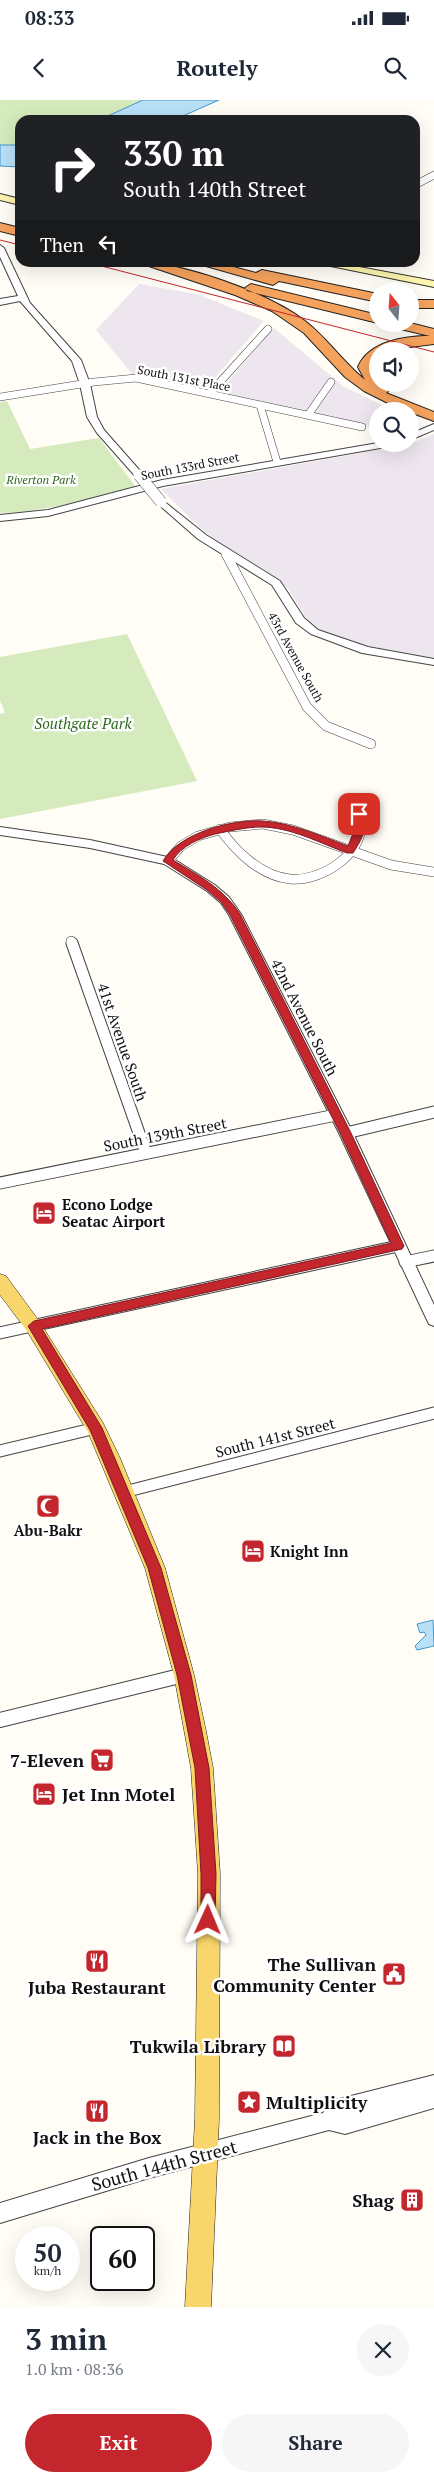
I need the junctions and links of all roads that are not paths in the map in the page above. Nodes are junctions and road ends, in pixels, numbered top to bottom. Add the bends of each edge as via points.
1 (434, 175) edge
2 (420, 182) edge
3 (0, 197) edge
4 (15, 202) edge
5 (0, 203) edge
6 (15, 203) edge
7 (0, 226) edge
8 (15, 231) edge
9 (1, 251) edge
10 (159, 267) edge
11 (165, 267) edge
12 (218, 267) edge
13 (227, 267) edge
14 (336, 267) edge
15 (340, 268) junction
16 (434, 284) edge
17 (434, 290) edge
18 (369, 296) edge
19 (22, 298) junction
20 (0, 302) edge
21 (369, 304) edge
22 (419, 304) edge
23 (434, 304) edge
24 (419, 316) edge
25 (369, 317) edge
26 (426, 317) dead end
27 (268, 329) dead end
28 (419, 329) edge
29 (434, 333) edge
30 (434, 340) edge
31 (331, 382) dead end
32 (85, 384) junction
33 (210, 393) junction
34 (0, 397) edge
35 (408, 402) edge
36 (260, 405) junction
37 (419, 408) joint
38 (434, 411) edge
39 (308, 415) junction
40 (434, 417) edge
41 (362, 427) dead end
42 (434, 427) edge
43 (419, 433) edge
44 (369, 447) edge
45 (277, 462) junction
46 (0, 518) edge
47 (226, 554) junction
48 (434, 662) edge
49 (370, 744) dead end
50 (348, 800) dead end
51 (220, 829) junction
52 (0, 831) edge
53 (350, 850) junction
54 (168, 861) junction
55 (434, 872) edge
56 (71, 941) dead end
57 (434, 1112) edge
58 (336, 1115) junction
59 (346, 1133) junction
60 (146, 1153) junction
61 (0, 1183) edge
62 (398, 1246) junction
63 (434, 1256) edge
64 (405, 1262) junction
65 (0, 1281) edge
66 (434, 1320) edge
67 (34, 1326) junction
68 (0, 1333) edge
69 (434, 1413) edge
70 (96, 1428) junction
71 (0, 1451) edge
72 (124, 1492) junction
73 (184, 1675) junction
74 (0, 1720) edge
75 (434, 2084) edge
76 (434, 2099) edge
77 (329, 2121) junction
78 (205, 2154) junction
79 (0, 2213) edge
80 (198, 2307) edge

1 - 2 street
3 - 4 main road
5 - 6 main road
7 - 8 highway
9 - 19 street
10 - 40 highway via 279,310 317,337 365,386
11 - 25 highway
12 - 21 highway
13 - 18 highway
14 - 15 main road
15 - 16 main road
15 - 17 main road via 345,272
19 - 20 street
19 - 32 street via 76,360
22 - 23 highway
24 - 26 highway
27 - 33 street
28 - 29 highway
30 - 35 highway via 395,343 375,352 366,362 366,372 376,384
31 - 39 street
32 - 33 street, South 131st Place via 136,378
32 - 34 street, South 131st Place
32 - 47 street, bridge via 92,417 100,431 161,502
33 - 36 street, South 131st Place
36 - 39 street, South 131st Place
36 - 45 street
37 - 38 highway
37 - 40 highway
39 - 41 street, South 131st Place
42 - 43 street
44 - 45 street, South 133rd Street
45 - 46 street, South 133rd Street via 162,483 48,513
47 - 48 street via 284,591 304,624 312,631 357,647
47 - 49 street, 43rd Avenue South via 308,707 326,726
50 - 53 street via 359,814 361,826
51 - 53 street via 263,824
51 - 53 street via 226,839 256,864 271,874 288,879 312,878 324,873
51 - 54 street via 186,842 172,853
52 - 54 street, 42nd Avenue South via 90,844
53 - 55 street via 405,869
54 - 58 street, 42nd Avenue South via 225,900
56 - 60 street, 41st Avenue South
57 - 59 street
58 - 59 street, 42nd Avenue South
58 - 60 street, South 139th Street
59 - 62 street, 42nd Avenue South
60 - 61 street, South 139th Street
62 - 64 street, 42nd Avenue South
62 - 67 street
63 - 64 street
64 - 66 street, 42nd Avenue South
65 - 67 main road
67 - 68 street
67 - 70 main road
69 - 72 street, South 141st Street
70 - 71 street
70 - 72 main road
72 - 73 main road via 155,1568
73 - 74 street
73 - 78 main road via 202,1768 209,1874
75 - 77 street, South 144th Street via 339,2108
76 - 77 street, South 144th Street via 345,2125
77 - 78 street, South 144th Street
78 - 79 street, South 144th Street
78 - 80 main road

